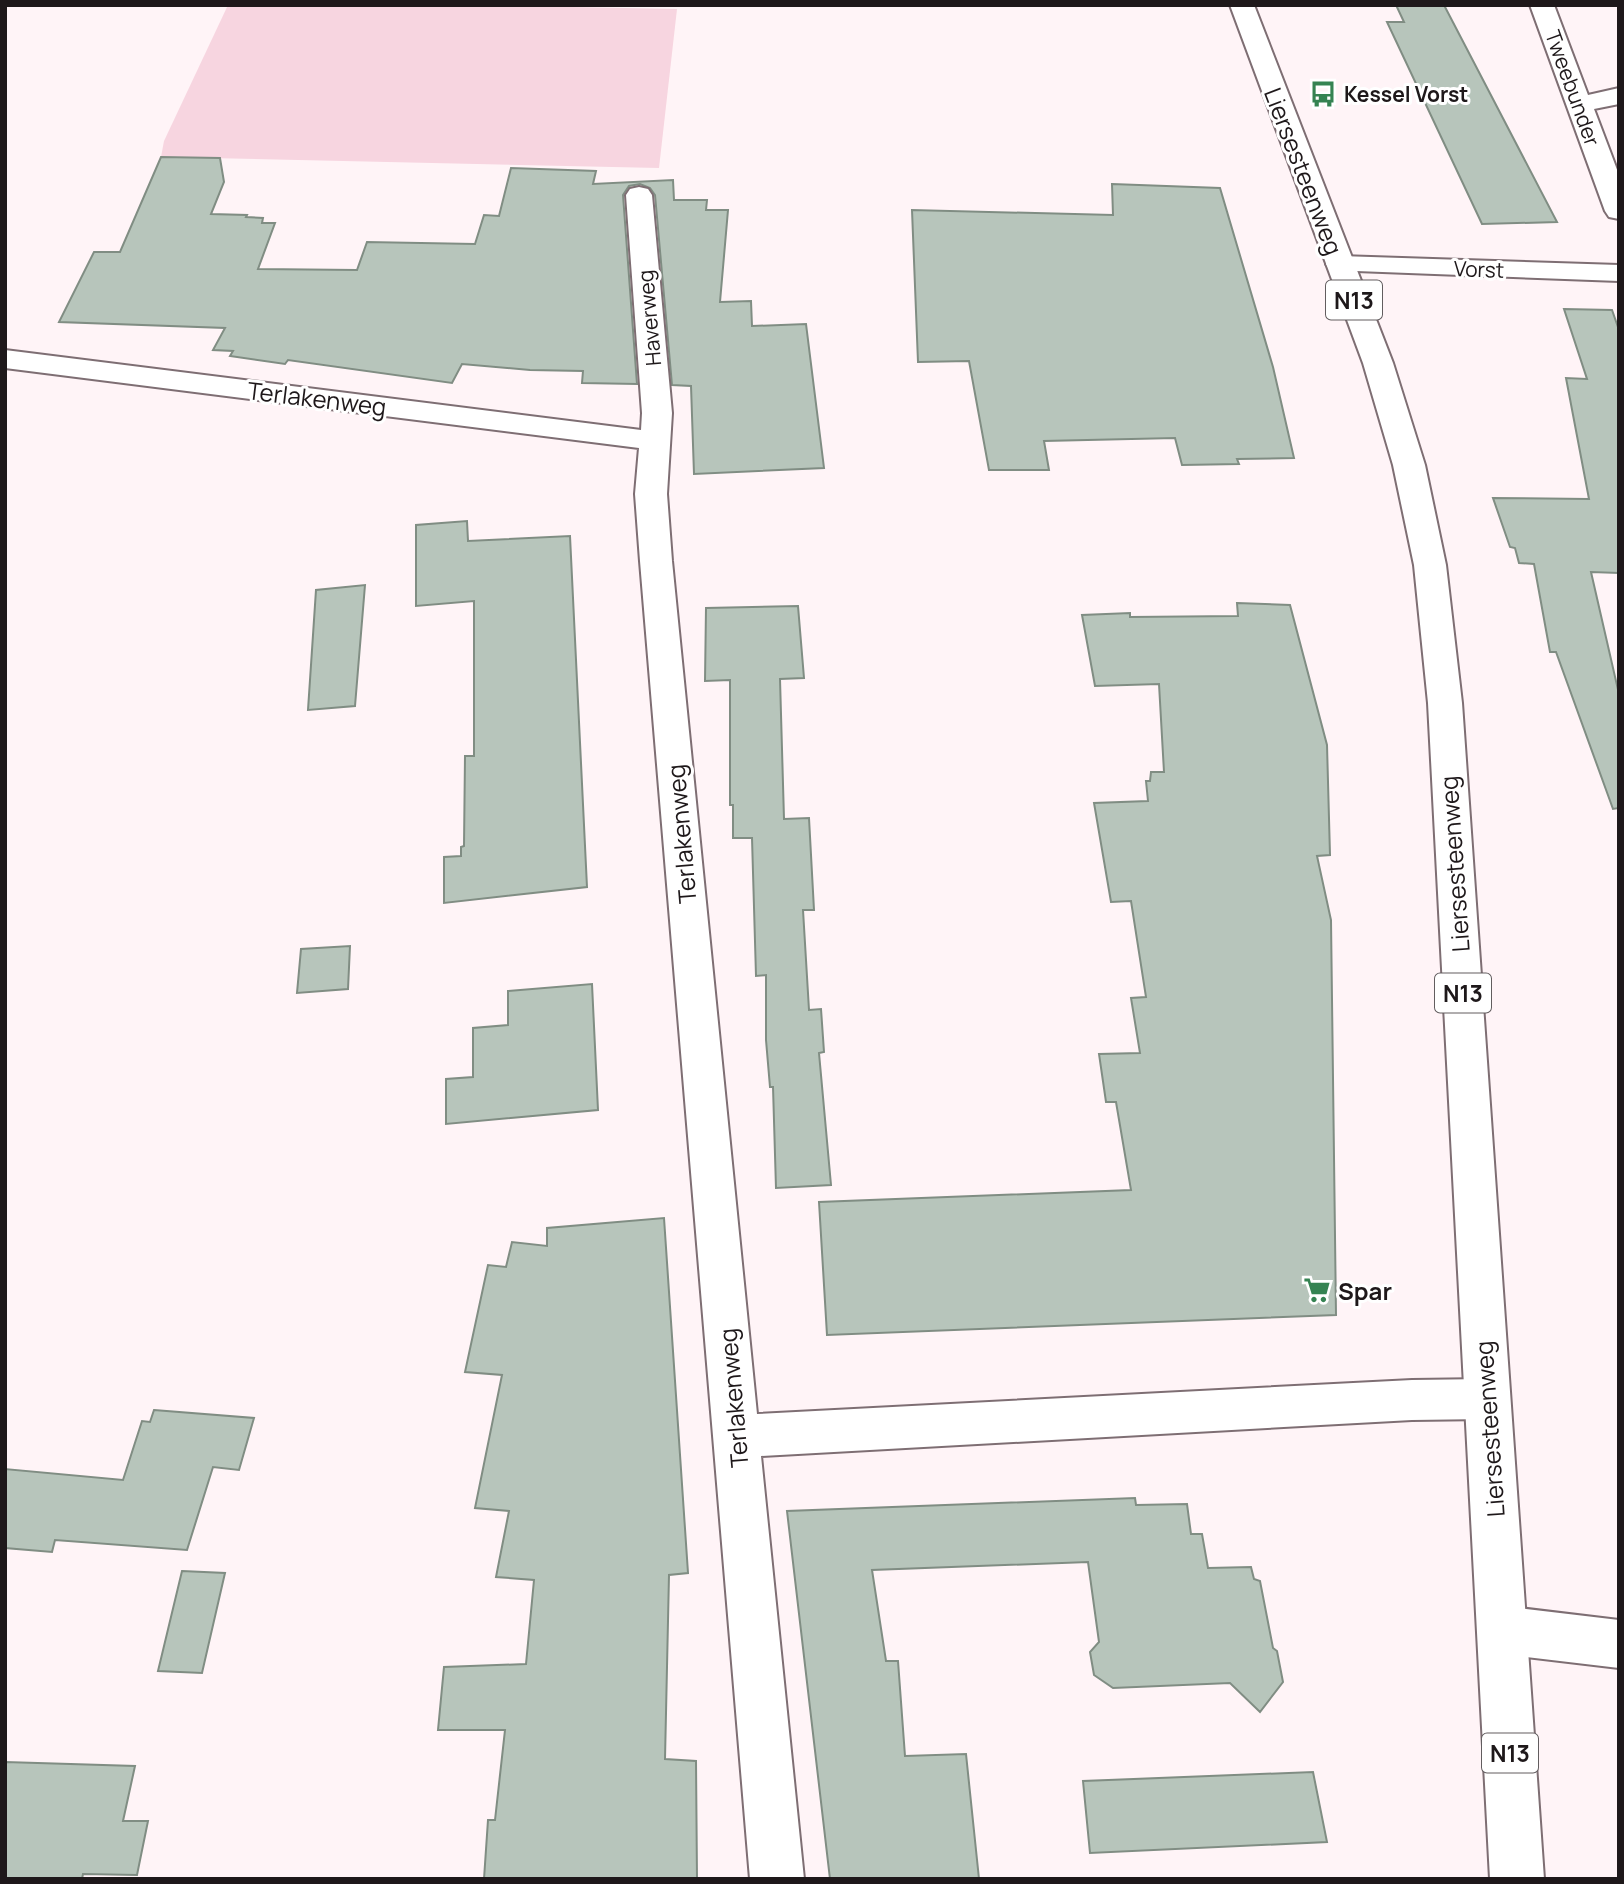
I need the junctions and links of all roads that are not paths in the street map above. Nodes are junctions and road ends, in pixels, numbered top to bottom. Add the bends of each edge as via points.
1 (1242, 5) edge
2 (1542, 5) edge
3 (1619, 96) edge
4 (1579, 105) junction
5 (639, 195) dead end
6 (1619, 211) edge
7 (1340, 264) junction
8 (1619, 273) edge
9 (5, 359) edge
10 (655, 441) junction
11 (1487, 1399) junction
12 (736, 1436) junction
13 (1502, 1630) junction
14 (1619, 1644) edge
15 (777, 1879) edge
16 (1517, 1879) edge

1 - 7 street, Liersesteenweg / N13
2 - 4 street, Tweebunder
3 - 4 street
4 - 6 street, Tweebunder
5 - 10 street, Haverweg via 656,401
7 - 8 street, Vorst
7 - 11 street, Liersesteenweg / N13 via 1378,363 1409,466 1430,565 1445,703
9 - 10 street, Terlakenweg
10 - 12 street, Terlakenweg via 651,494 656,561
11 - 12 street
11 - 13 street, Liersesteenweg / N13
12 - 15 street, Terlakenweg
13 - 14 street
13 - 16 street, Liersesteenweg / N13

